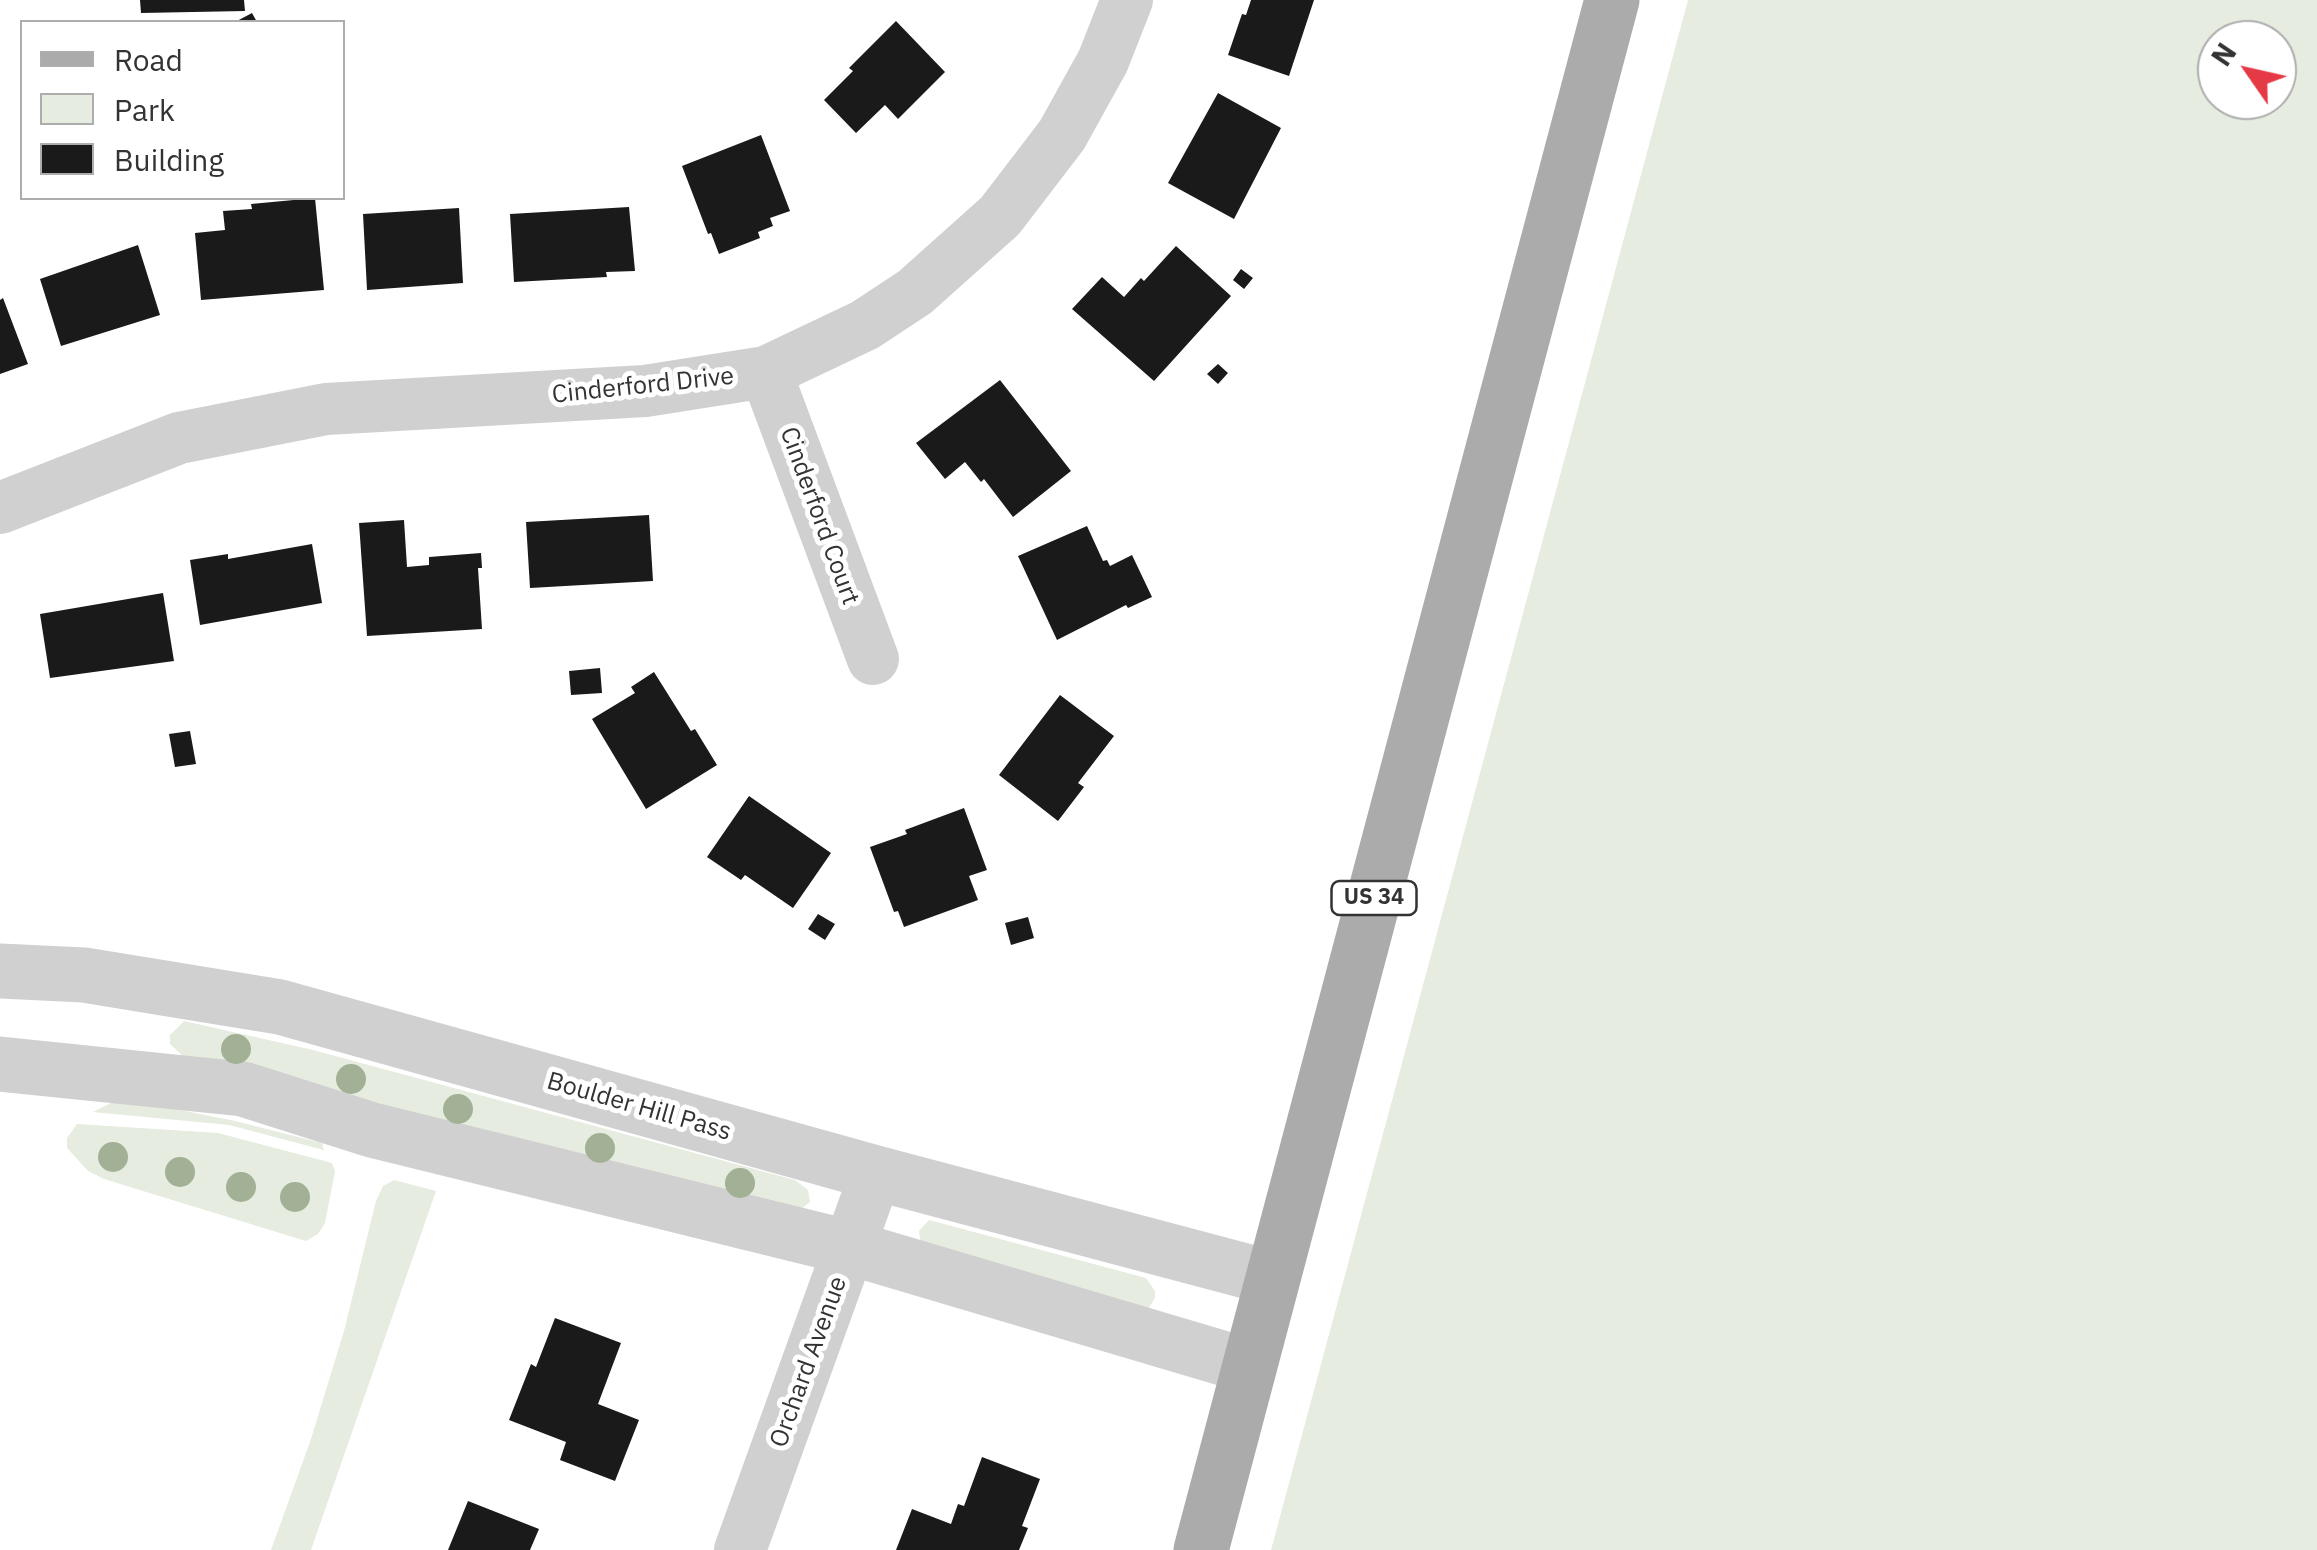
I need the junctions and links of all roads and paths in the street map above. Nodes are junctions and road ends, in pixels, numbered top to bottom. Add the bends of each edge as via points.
1 (1127, 0) edge
2 (1612, 0) edge
3 (766, 372) junction
4 (0, 508) edge
5 (872, 660) dead end
6 (0, 971) edge
7 (0, 1064) edge
8 (876, 1174) junction
9 (851, 1248) junction
10 (1272, 1278) junction
11 (1249, 1366) junction
12 (740, 1550) edge
13 (1201, 1550) edge

1 - 3 street, Cinderford Drive via 1062,135 1000,216 915,292 865,325
2 - 10 main road, US 34
3 - 4 street, Cinderford Drive via 645,391 326,409 179,438
3 - 5 street, Cinderford Court
6 - 8 street, Boulder Hill Pass via 84,975 280,1007
7 - 9 street via 242,1088 372,1130
8 - 9 street, Orchard Avenue
8 - 10 street, Boulder Hill Pass
9 - 11 street
9 - 12 street, Orchard Avenue
10 - 11 main road, US 34
11 - 13 main road, US 34

